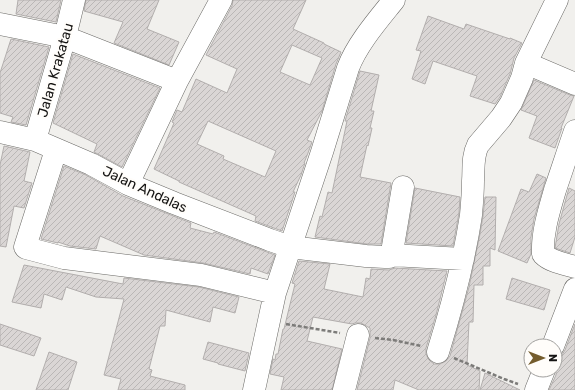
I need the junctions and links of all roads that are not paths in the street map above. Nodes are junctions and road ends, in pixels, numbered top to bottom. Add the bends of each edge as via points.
1 (74, 0) edge
2 (221, 0) edge
3 (394, 0) edge
4 (557, 0) edge
5 (0, 24) edge
6 (65, 37) junction
7 (526, 63) junction
8 (177, 81) junction
9 (575, 84) edge
10 (575, 131) edge
11 (0, 132) edge
12 (35, 140) junction
13 (56, 150) junction
14 (128, 184) junction
15 (403, 187) dead end
16 (290, 247) junction
17 (391, 255) junction
18 (463, 259) junction
19 (575, 267) edge
20 (575, 289) edge
21 (275, 293) junction
22 (358, 335) road end
23 (556, 338) edge
24 (438, 352) road end
25 (541, 378) edge
26 (254, 390) edge
27 (344, 390) edge
28 (536, 390) edge

1 - 6 street, Jalan Krakatau
2 - 8 street
3 - 16 street via 351,60
4 - 7 street
5 - 6 street
6 - 8 street
6 - 12 street, Jalan Krakatau
7 - 9 street
7 - 18 street via 511,103 478,145 474,154 472,201
8 - 14 street
10 - 19 street via 550,208 542,247 545,256
11 - 12 street, Jalan Andalas
12 - 13 street, Jalan Andalas
13 - 14 street, Jalan Andalas via 91,164
13 - 21 street via 26,248 64,258 201,275
14 - 16 street, Jalan Andalas
15 - 17 street
16 - 17 street, Jalan Andalas via 385,258
16 - 21 street
17 - 18 street, Jalan Andalas
18 - 24 street
20 - 23 street
21 - 26 street
22 - 27 street
25 - 28 street

